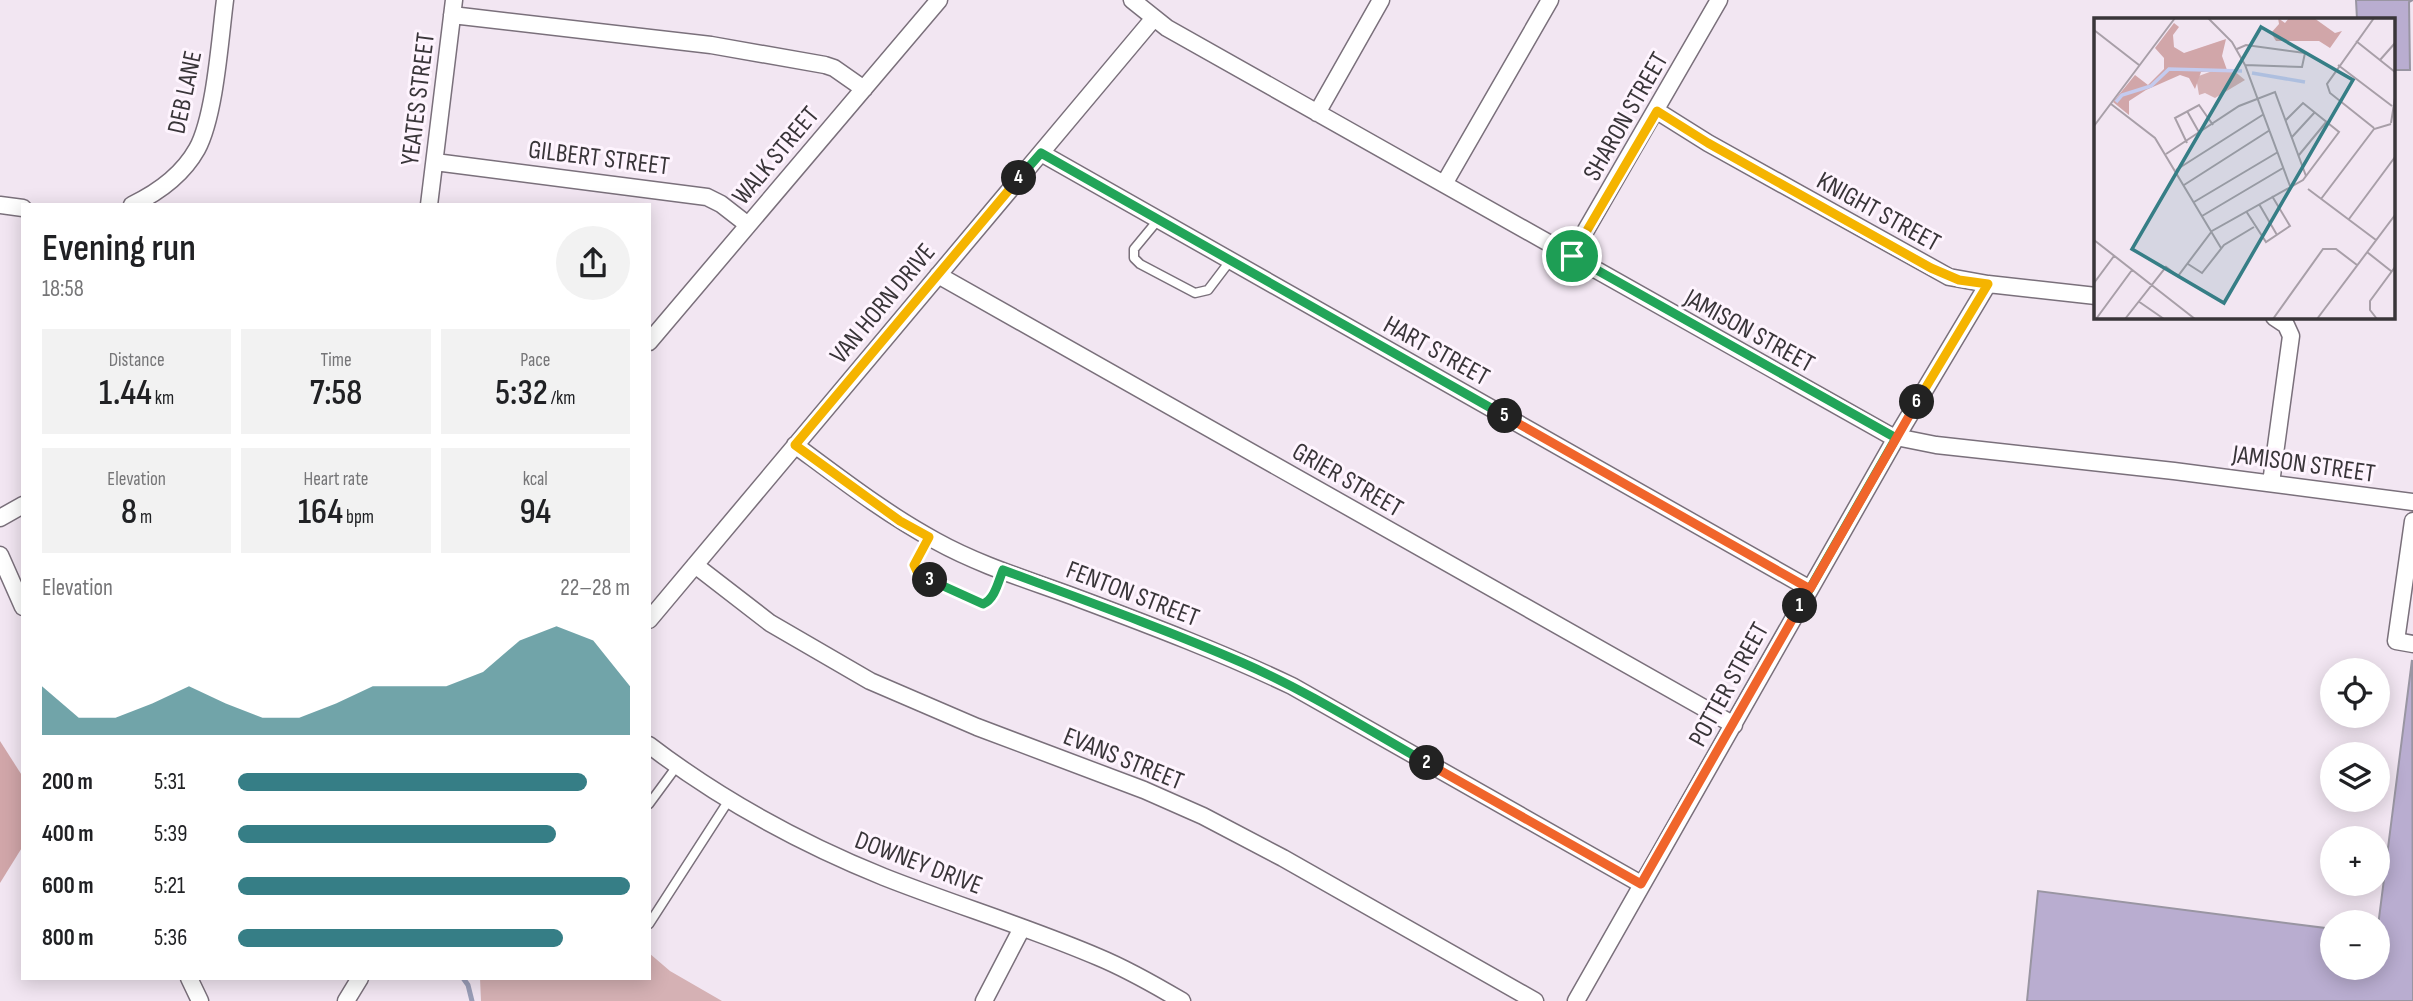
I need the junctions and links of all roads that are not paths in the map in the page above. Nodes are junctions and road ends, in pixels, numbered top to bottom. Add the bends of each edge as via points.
1 (225, 0) edge
2 (939, 0) edge
3 (1132, 0) edge
4 (1381, 0) edge
5 (1550, 0) edge
6 (1719, 0) edge
7 (453, 8) edge
8 (1154, 18) junction
9 (863, 89) junction
10 (1657, 111) junction
11 (1317, 113) junction
12 (1041, 153) junction
13 (435, 162) junction
14 (1444, 184) junction
15 (136, 203) edge
16 (429, 203) edge
17 (0, 205) edge
18 (21, 208) edge
19 (1158, 220) junction
20 (748, 225) junction
21 (1572, 256) junction
22 (1230, 261) junction
23 (938, 275) junction
24 (1988, 284) junction
25 (2094, 296) edge
26 (2280, 321) edge
27 (651, 340) edge
28 (1896, 438) junction
29 (795, 445) junction
30 (2271, 483) junction
31 (2413, 502) edge
32 (21, 506) edge
33 (0, 518) edge
34 (2413, 522) edge
35 (929, 537) junction
36 (0, 555) edge
37 (695, 565) junction
38 (1003, 570) junction
39 (1810, 589) junction
40 (21, 602) edge
41 (651, 618) edge
42 (2413, 644) edge
43 (1734, 724) junction
44 (651, 746) edge
45 (677, 766) junction
46 (729, 800) junction
47 (651, 801) edge
48 (1641, 884) junction
49 (651, 921) edge
50 (1022, 928) junction
51 (190, 980) edge
52 (359, 980) edge
53 (1154, 994) edge
54 (200, 1001) edge
55 (346, 1001) edge
56 (984, 1001) edge
57 (1182, 1001) edge
58 (1535, 1001) edge
59 (1576, 1001) edge

1 - 15 street, DEB LANE via 211,104 198,148 176,175
2 - 9 street, WALK STREET
3 - 8 street, JAMISON STREET
4 - 11 street
5 - 14 street
6 - 10 street, SHARON STREET
7 - 9 street via 825,65
7 - 13 street, YEATES STREET
8 - 11 street, JAMISON STREET
8 - 12 street, VAN HORN DRIVE
9 - 20 street, WALK STREET
10 - 21 street, SHARON STREET
10 - 24 street, KNIGHT STREET via 1931,268 1959,280
11 - 14 street, JAMISON STREET
12 - 19 street, HART STREET
12 - 23 street, VAN HORN DRIVE
13 - 16 street, YEATES STREET
13 - 20 street, GILBERT STREET via 698,195 721,204
14 - 21 street, JAMISON STREET
17 - 18 street
19 - 22 street, HART STREET
19 - 22 lane via 1135,249 1134,258 1140,264 1195,293 1208,289
20 - 27 street, WALK STREET
21 - 28 street, JAMISON STREET
22 - 39 street, HART STREET
23 - 29 street, VAN HORN DRIVE
23 - 43 street, GRIER STREET
24 - 25 street, KNIGHT STREET
24 - 28 street, POTTER STREET
26 - 30 street via 2291,336
28 - 30 street, JAMISON STREET
28 - 39 street, POTTER STREET
29 - 35 street, FENTON STREET
29 - 37 street, VAN HORN DRIVE
30 - 31 street, JAMISON STREET
32 - 33 street
34 - 42 street via 2396,641
35 - 38 street, FENTON STREET
35 - 38 lane via 914,565 919,576 983,604 989,602
36 - 40 street
37 - 41 street, VAN HORN DRIVE
37 - 58 street, EVANS STREET via 770,623 870,681 1203,816
38 - 48 street, FENTON STREET via 1160,629 1292,686
39 - 43 street, POTTER STREET
43 - 48 street, POTTER STREET
44 - 45 street, DOWNEY DRIVE
45 - 46 street, DOWNEY DRIVE
45 - 47 lane
46 - 49 lane
46 - 50 street, DOWNEY DRIVE via 841,859
48 - 59 street, POTTER STREET
50 - 53 street, DOWNEY DRIVE via 1100,958
50 - 56 street
51 - 54 street
52 - 55 street
53 - 57 street, DOWNEY DRIVE

